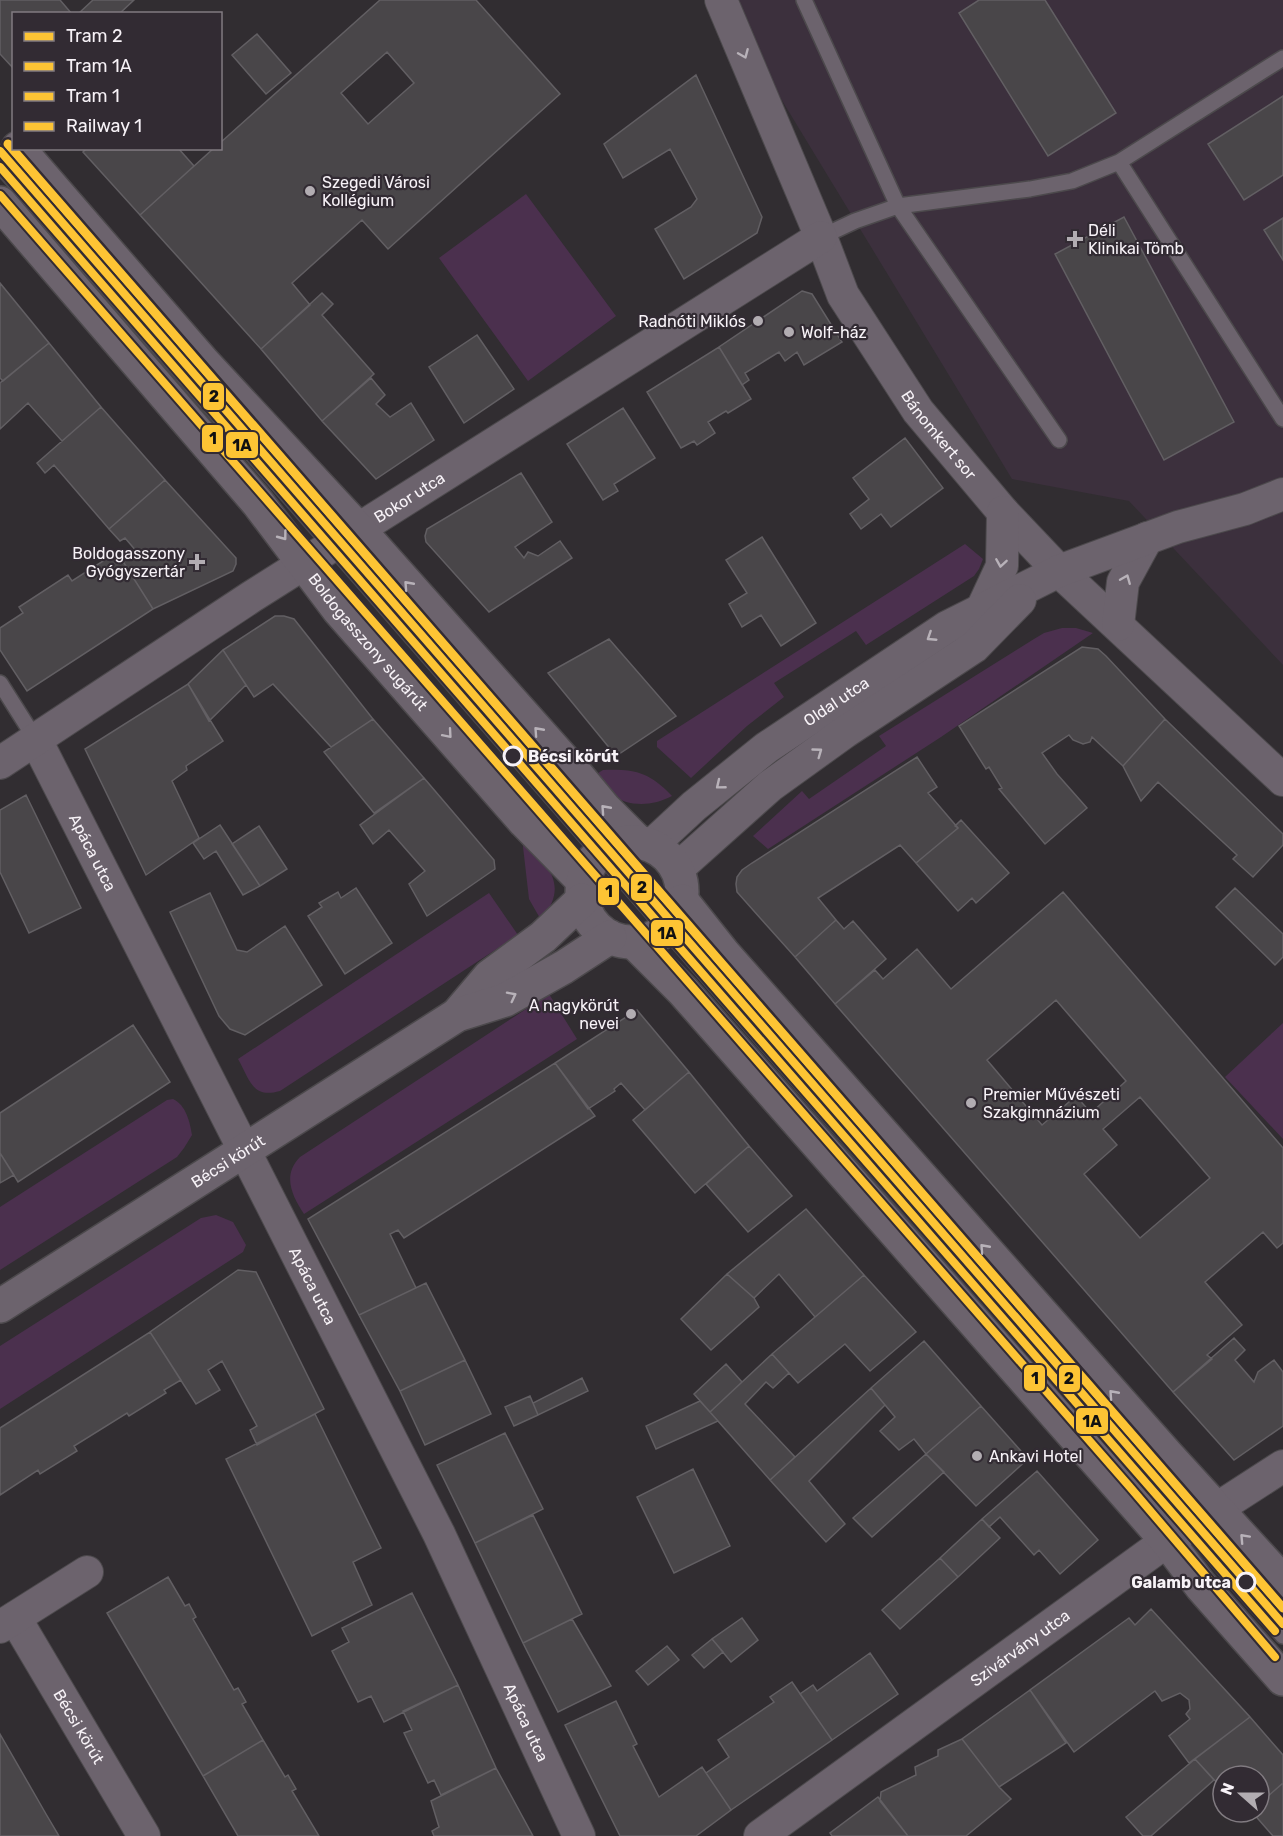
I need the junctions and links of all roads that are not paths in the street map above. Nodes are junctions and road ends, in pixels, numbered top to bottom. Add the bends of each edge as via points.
1 (721, 0) edge
2 (804, 0) edge
3 (1283, 58) edge
4 (0, 127) edge
5 (12, 141) edge
6 (20, 150) edge
7 (1119, 162) junction
8 (0, 165) edge
9 (0, 204) edge
10 (898, 206) junction
11 (821, 237) junction
12 (1283, 419) edge
13 (1059, 440) dead end
14 (1283, 494) edge
15 (1003, 512) junction
16 (346, 538) junction
17 (1147, 538) junction
18 (304, 564) junction
19 (1048, 576) junction
20 (982, 609) junction
21 (1118, 625) junction
22 (0, 683) edge
23 (36, 740) junction
24 (0, 763) edge
25 (1283, 780) edge
26 (644, 843) junction
27 (601, 852) junction
28 (677, 869) junction
29 (582, 891) junction
30 (674, 915) junction
31 (622, 940) junction
32 (457, 1015) junction
33 (244, 1149) junction
34 (0, 1306) edge
35 (1283, 1466) edge
36 (1217, 1509) junction
37 (1178, 1534) junction
38 (87, 1572) dead end
39 (1283, 1582) edge
40 (7, 1622) edge
41 (1283, 1636) edge
42 (1283, 1679) edge
43 (144, 1836) edge
44 (579, 1836) edge
45 (760, 1836) edge

1 -> 11 street, Bánomkert sor
2 - 10 lane
3 - 7 lane
4 - 5 street
6 - 16 street, Boldogasszony sugárút via 204,363
7 - 10 lane via 1072,181
7 - 12 lane
8 - 16 lane, Boldogasszony sugárút
9 -> 18 street, Boldogasszony sugárút via 258,503
10 - 11 lane
10 - 13 lane
11 - 15 street, Bánomkert sor via 843,295 918,411
11 - 16 street, Bokor utca
14 - 17 street, Oldal utca
15 - 19 street, Bánomkert sor
15 -> 20 street via 1002,566
16 - 18 street, Bokor utca
26 -> 16 street, Boldogasszony sugárút via 605,809 576,774
16 - 27 lane, Boldogasszony sugárút
17 - 19 street, Oldal utca
21 -> 17 street via 1123,582
18 - 23 street, Bokor utca
18 -> 29 street, Boldogasszony sugárút via 338,609
19 - 20 street, Oldal utca
19 - 21 street, Bánomkert sor
28 -> 19 street, Oldal utca via 770,786 974,647
20 -> 26 street, Oldal utca via 939,632 766,747
21 - 25 street, Bánomkert sor
22 - 23 lane
23 - 24 street, Bokor utca
23 - 33 street, Apáca utca
26 - 27 street via 617,843
26 - 28 street, Boldogasszony sugárút via 671,859
27 - 29 street, Bécsi körút via 587,869
27 - 30 lane, Boldogasszony sugárút
28 - 30 street via 683,890
29 - 31 street, Boldogasszony sugárút via 587,916 597,928
29 - 32 street, Bécsi körút via 543,937 490,976
30 - 31 street, Bécsi körút via 660,934 647,940
36 -> 30 street, Boldogasszony sugárút via 724,954
30 - 37 lane, Boldogasszony sugárút
32 -> 31 street, Bécsi körút via 505,1000
31 - 37 street, Boldogasszony sugárút via 683,991
32 - 33 street, Bécsi körút
33 - 34 street, Bécsi körút
33 - 44 street, Apáca utca via 440,1534
35 - 36 street, Szivárvány utca
36 - 37 street, Szivárvány utca
39 -> 36 street, Boldogasszony sugárút
37 - 41 lane, Boldogasszony sugárút
37 - 42 street, Boldogasszony sugárút via 1202,1586
37 - 45 street, Szivárvány utca
38 - 40 street, Bécsi körút
40 - 43 street, Bécsi körút

